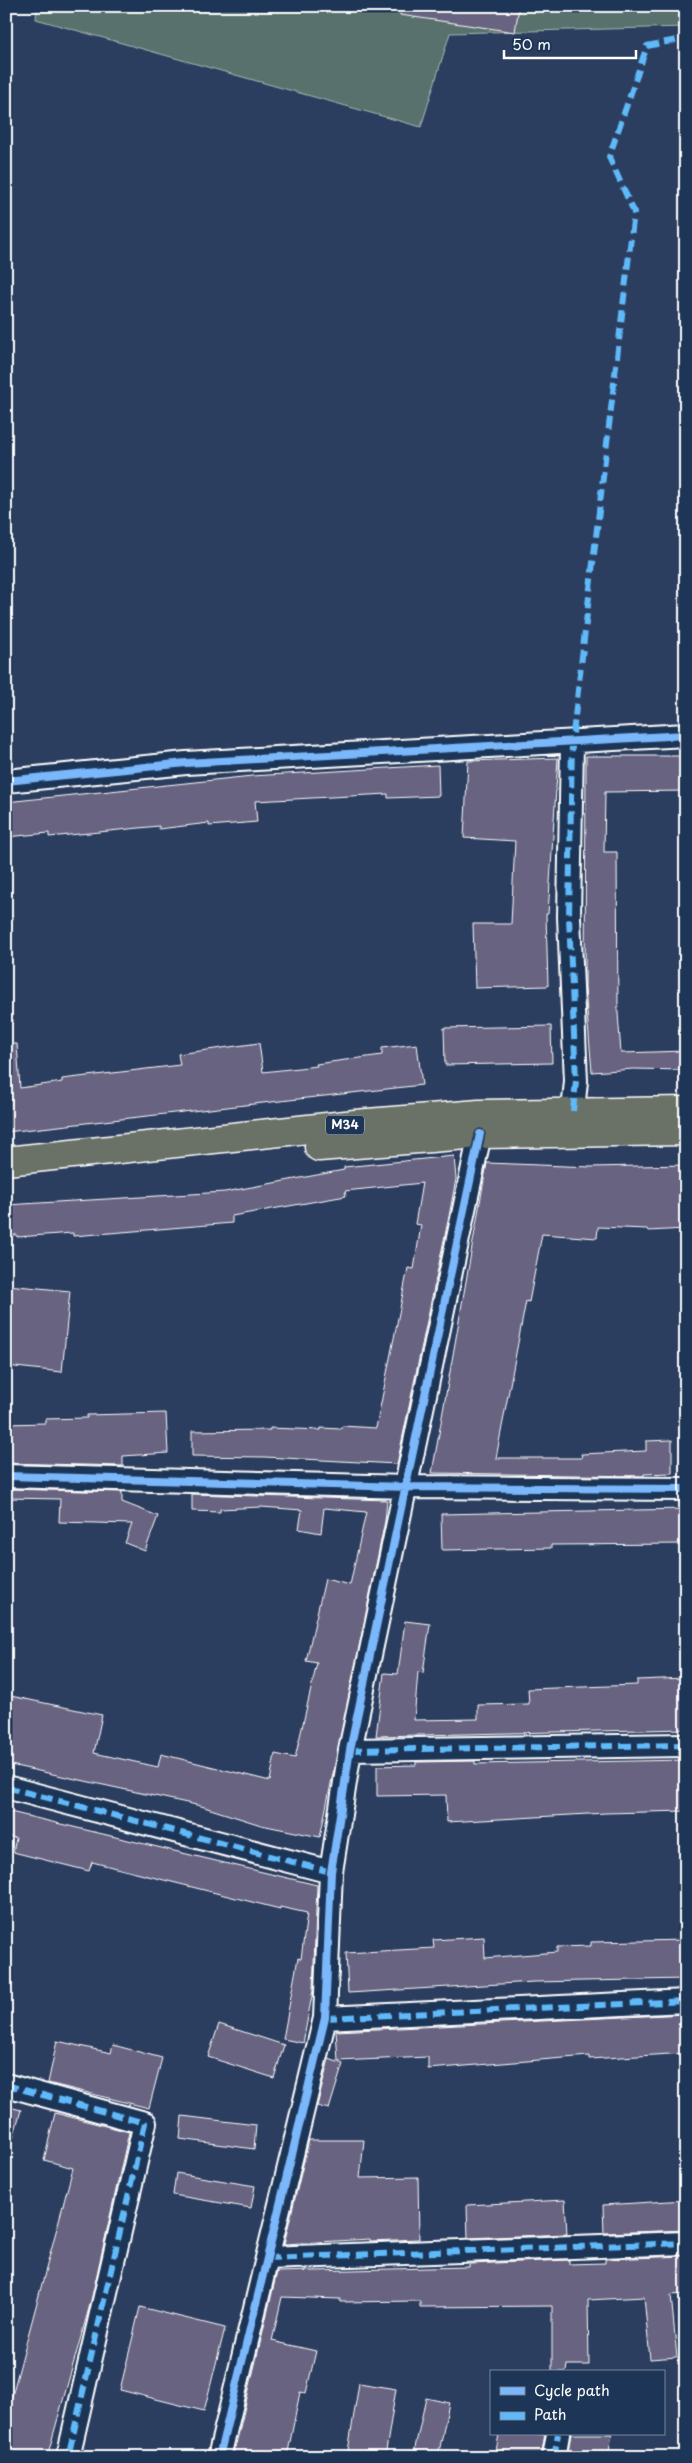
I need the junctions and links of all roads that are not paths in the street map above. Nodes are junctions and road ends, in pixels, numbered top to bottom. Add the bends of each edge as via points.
1 (686, 735) edge
2 (572, 742) junction
3 (6, 781) edge
4 (573, 1111) junction
5 (686, 1111) edge
6 (686, 1131) edge
7 (480, 1134) junction
8 (6, 1161) edge
9 (6, 1178) edge
10 (6, 1476) edge
11 (407, 1487) junction
12 (686, 1488) edge
13 (686, 1745) edge
14 (350, 1750) junction
15 (6, 1786) edge
16 (331, 1872) junction
17 (686, 2001) edge
18 (325, 2018) junction
19 (6, 2085) edge
20 (686, 2243) edge
21 (267, 2258) junction
22 (558, 2436) edge
23 (68, 2457) edge
24 (219, 2457) edge
25 (554, 2457) edge

1 - 2 street
2 - 3 street via 186,762
2 - 4 street via 569,917 576,1081
4 - 5 main road, M34
4 - 8 main road, M34 via 406,1119
6 - 7 main road, M34
7 - 9 main road, M34
7 - 11 street
10 - 11 street
11 - 12 street
11 - 14 street
13 - 14 street
14 - 16 street
15 - 16 street
16 - 18 street
17 - 18 street
18 - 21 street
19 - 23 street via 145,2123
20 - 21 street
21 - 24 street
22 - 25 street

